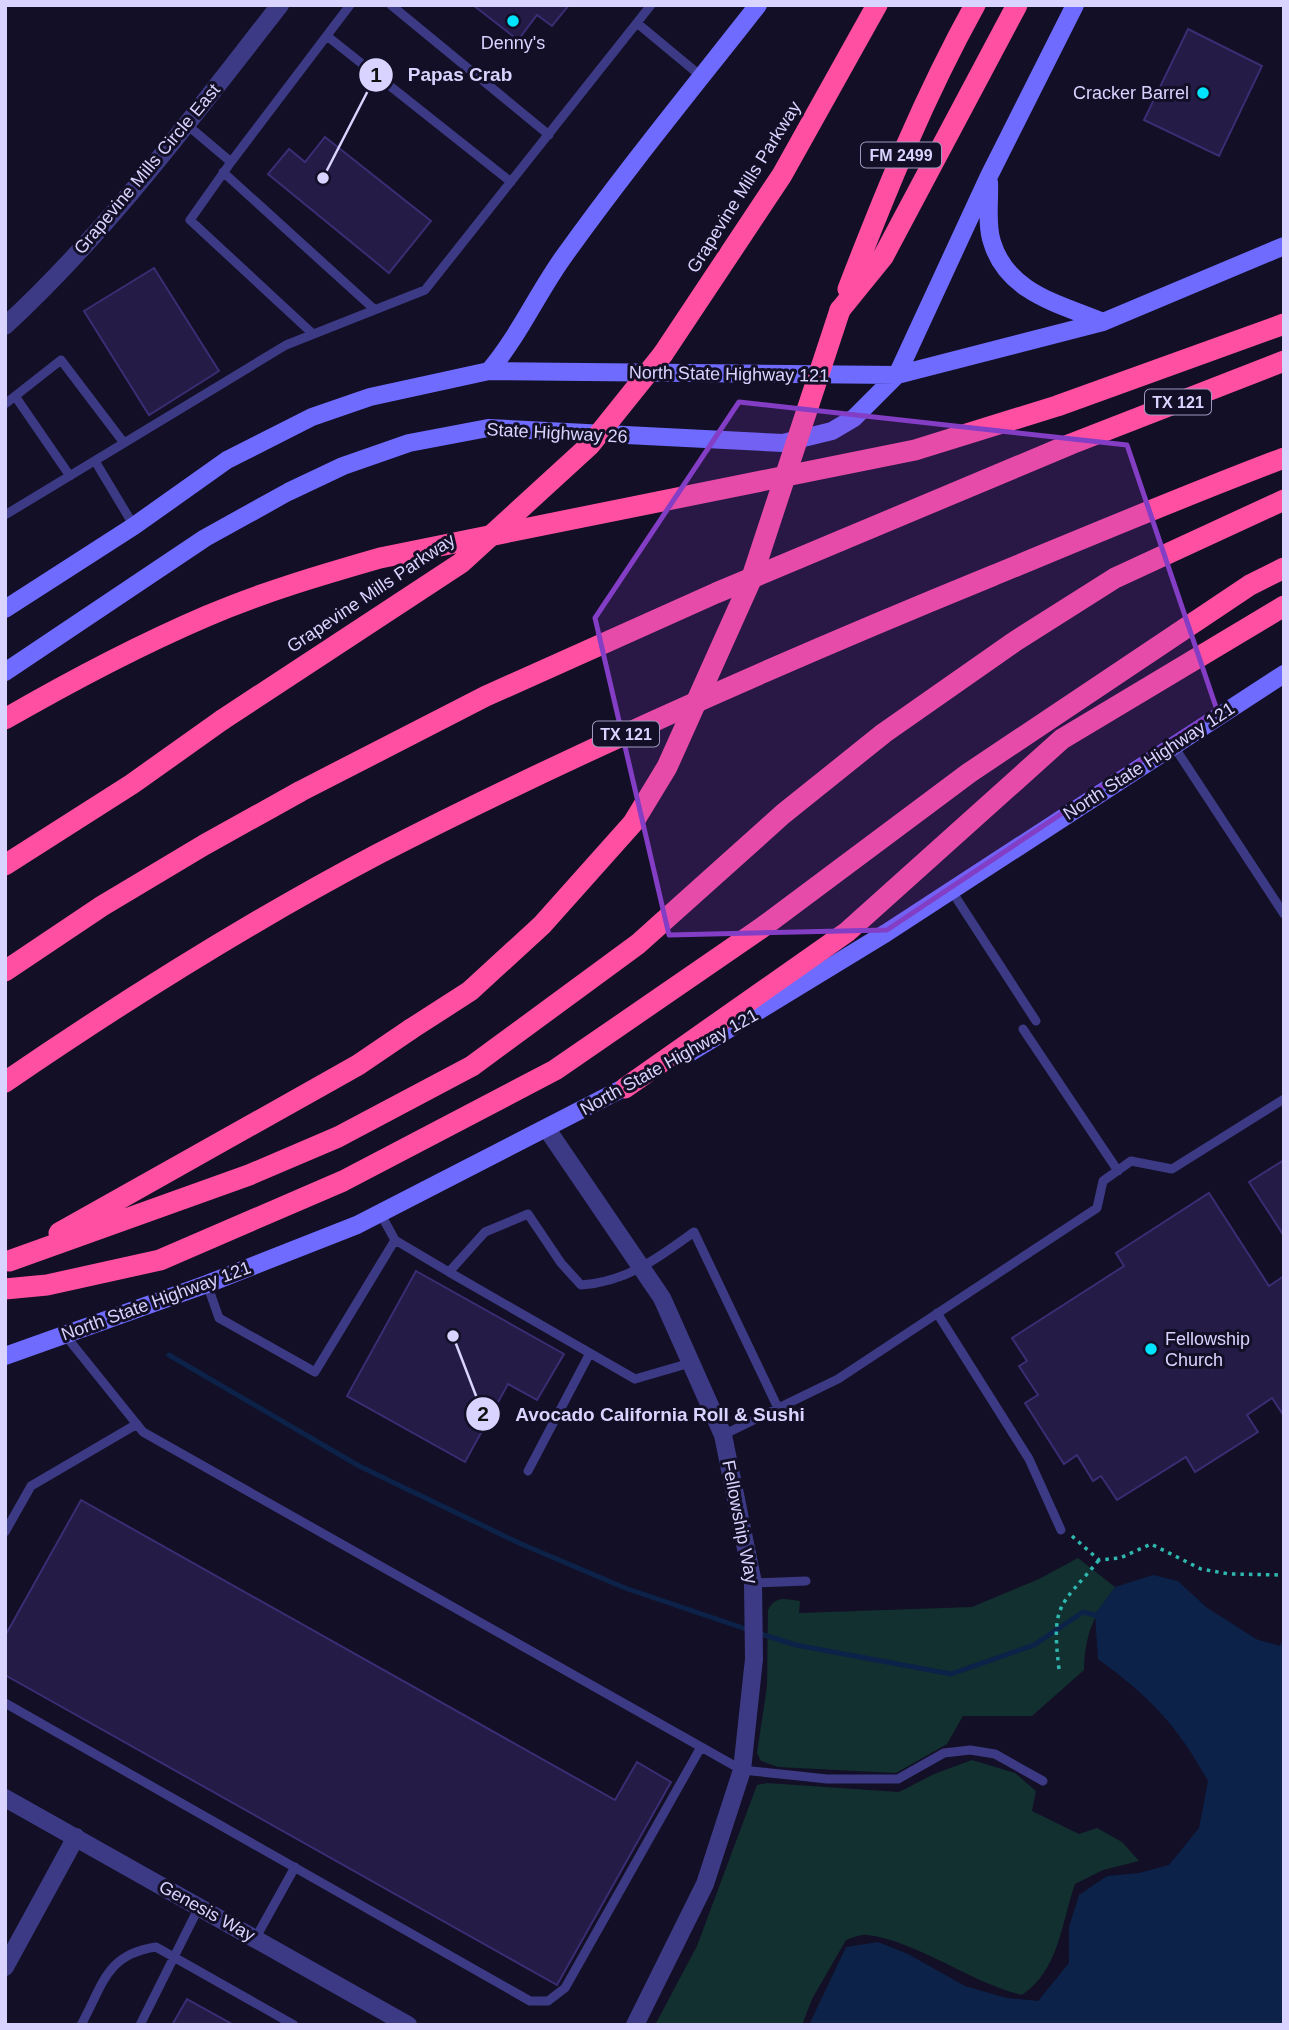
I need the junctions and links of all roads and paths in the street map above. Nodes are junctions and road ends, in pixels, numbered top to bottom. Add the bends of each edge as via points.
1 (280, 5) edge
2 (391, 5) edge
3 (651, 5) edge
4 (758, 5) edge
5 (877, 5) edge
6 (975, 5) edge
7 (1017, 5) edge
8 (1075, 5) edge
9 (346, 7) edge
10 (637, 23) junction
11 (327, 36) junction
12 (702, 77) junction
13 (186, 124) junction
14 (548, 135) junction
15 (231, 162) junction
16 (223, 172) junction
17 (989, 176) junction
18 (511, 182) junction
19 (1284, 246) edge
20 (375, 310) junction
21 (840, 310) junction
22 (1103, 322) junction
23 (1284, 324) edge
24 (5, 326) edge
25 (313, 334) junction
26 (1284, 361) edge
27 (489, 371) junction
28 (897, 375) junction
29 (15, 396) junction
30 (5, 404) edge
31 (124, 443) junction
32 (1284, 458) edge
33 (95, 461) junction
34 (70, 476) junction
35 (1284, 500) edge
36 (5, 515) edge
37 (134, 526) junction
38 (1284, 568) edge
39 (1284, 606) edge
40 (5, 609) edge
41 (5, 672) edge
42 (1284, 674) edge
43 (5, 719) edge
44 (1173, 745) junction
45 (5, 865) edge
46 (951, 890) junction
47 (1284, 914) edge
48 (5, 971) edge
49 (1036, 1021) dead end
50 (1023, 1029) dead end
51 (5, 1082) edge
52 (625, 1088) junction
53 (1284, 1099) edge
54 (547, 1129) junction
55 (1118, 1171) junction
56 (380, 1213) junction
57 (395, 1240) junction
58 (7, 1262) edge
59 (642, 1270) junction
60 (449, 1272) junction
61 (207, 1284) junction
62 (5, 1289) edge
63 (937, 1313) junction
64 (65, 1335) junction
65 (590, 1353) junction
66 (5, 1356) edge
67 (690, 1363) junction
68 (778, 1408) junction
69 (137, 1424) junction
70 (723, 1435) junction
71 (528, 1471) dead end
72 (1061, 1530) joint
73 (5, 1532) edge
74 (1099, 1560) junction
75 (1284, 1575) edge
76 (806, 1581) dead end
77 (753, 1583) junction
78 (1059, 1669) dead end
79 (5, 1703) edge
80 (701, 1747) junction
81 (742, 1770) junction
82 (1042, 1782) dead end
83 (5, 1798) edge
84 (76, 1837) junction
85 (295, 1867) junction
86 (199, 1907) junction
87 (255, 1938) junction
88 (176, 1958) junction
89 (5, 1967) edge
90 (81, 2025) edge
91 (139, 2025) edge
92 (294, 2025) edge
93 (408, 2025) edge
94 (635, 2025) edge

1 - 13 street, Grapevine Mills Circle East
2 - 14 lane
3 - 10 lane
4 - 12 main road
5 - 45 highway, Grapevine Mills Parkway, bridge via 782,175 663,354 590,445 461,563
6 - 21 highway, FM 2499 via 904,146
7 - 21 highway via 883,257
8 - 17 main road
9 - 11 lane
10 - 12 lane
10 - 14 lane
11 - 15 lane
11 - 18 lane
12 - 27 main road via 567,252
13 - 15 lane
13 - 24 street, Grapevine Mills Circle East via 97,233
14 - 18 lane
15 - 16 lane
16 - 20 lane
16 - 25 lane via 190,220
17 - 22 main road via 991,242 1007,270 1027,291
17 - 28 main road
18 - 20 lane via 425,290
19 - 22 main road, North State Highway 121
20 - 25 lane
21 - 58 highway, bridge via 751,580 667,767 633,823 542,925 470,990 358,1065
22 - 28 main road, North State Highway 121
23 - 43 highway via 1057,406 915,450 380,558 293,583 144,645
25 - 31 lane via 286,345
26 - 48 highway, TX 121 via 766,572 486,696 204,845
27 - 28 main road, North State Highway 121
27 - 37 main road via 370,397 312,417 227,460
28 - 41 main road, State Highway 26 via 854,418 832,431 783,443 488,428 409,443 299,486 205,538
29 - 30 lane
29 - 31 lane via 61,360
29 - 34 lane
31 - 33 lane
32 - 51 highway, TX 121 via 733,683 527,781 275,911
33 - 34 lane
33 - 37 lane
34 - 36 lane
35 - 58 highway via 1115,578 1003,649 884,733 783,814 638,944 472,1066 338,1137 262,1170
37 - 40 main road
38 - 62 highway via 1250,585 969,773 760,929 555,1070 343,1181 160,1260 47,1285
39 - 52 highway via 1062,739 847,932
42 - 44 main road, North State Highway 121
44 - 46 main road, North State Highway 121
44 - 47 lane
46 - 49 lane
46 - 52 main road, North State Highway 121 via 729,1030
50 - 55 lane
52 - 54 main road, North State Highway 121
53 - 55 lane via 1172,1169 1131,1161
54 - 56 main road, North State Highway 121
54 - 59 street, Fellowship Way
55 - 63 lane via 1103,1181 1097,1208
56 - 57 lane
56 - 61 main road, North State Highway 121
57 - 60 lane
57 - 61 lane via 314,1372 219,1318
59 - 60 lane via 604,1284 581,1285 528,1214 485,1232
59 - 67 street, Fellowship Way via 662,1298
59 - 68 lane via 694,1232
60 - 65 lane
61 - 64 main road, North State Highway 121
63 - 68 lane via 838,1379
63 - 72 lane via 1029,1459
64 - 66 main road, North State Highway 121
64 - 69 lane
65 - 67 lane via 635,1379
65 - 71 lane
67 - 70 street, Fellowship Way
68 - 70 lane
69 - 73 lane via 31,1486
69 - 80 lane via 143,1432
70 - 77 street, Fellowship Way
72 - 74 path
74 - 75 path via 1120,1558 1151,1544 1200,1569
74 - 78 path via 1068,1591 1059,1608 1055,1636
76 - 77 lane
77 - 81 street, Fellowship Way via 754,1660
79 - 85 lane
80 - 81 lane
80 - 85 lane via 565,1988 548,2001 530,2001
81 - 82 lane via 827,1779 898,1779 944,1754 970,1749 995,1754
81 - 94 street, Fellowship Way via 705,1884
83 - 84 street, Genesis Way
84 - 86 street, Genesis Way
84 - 89 street
85 - 87 lane
86 - 87 street, Genesis Way
86 - 88 lane
87 - 93 street, Genesis Way
88 - 90 lane via 156,1947 134,1950 116,1961
88 - 91 lane
88 - 92 lane

